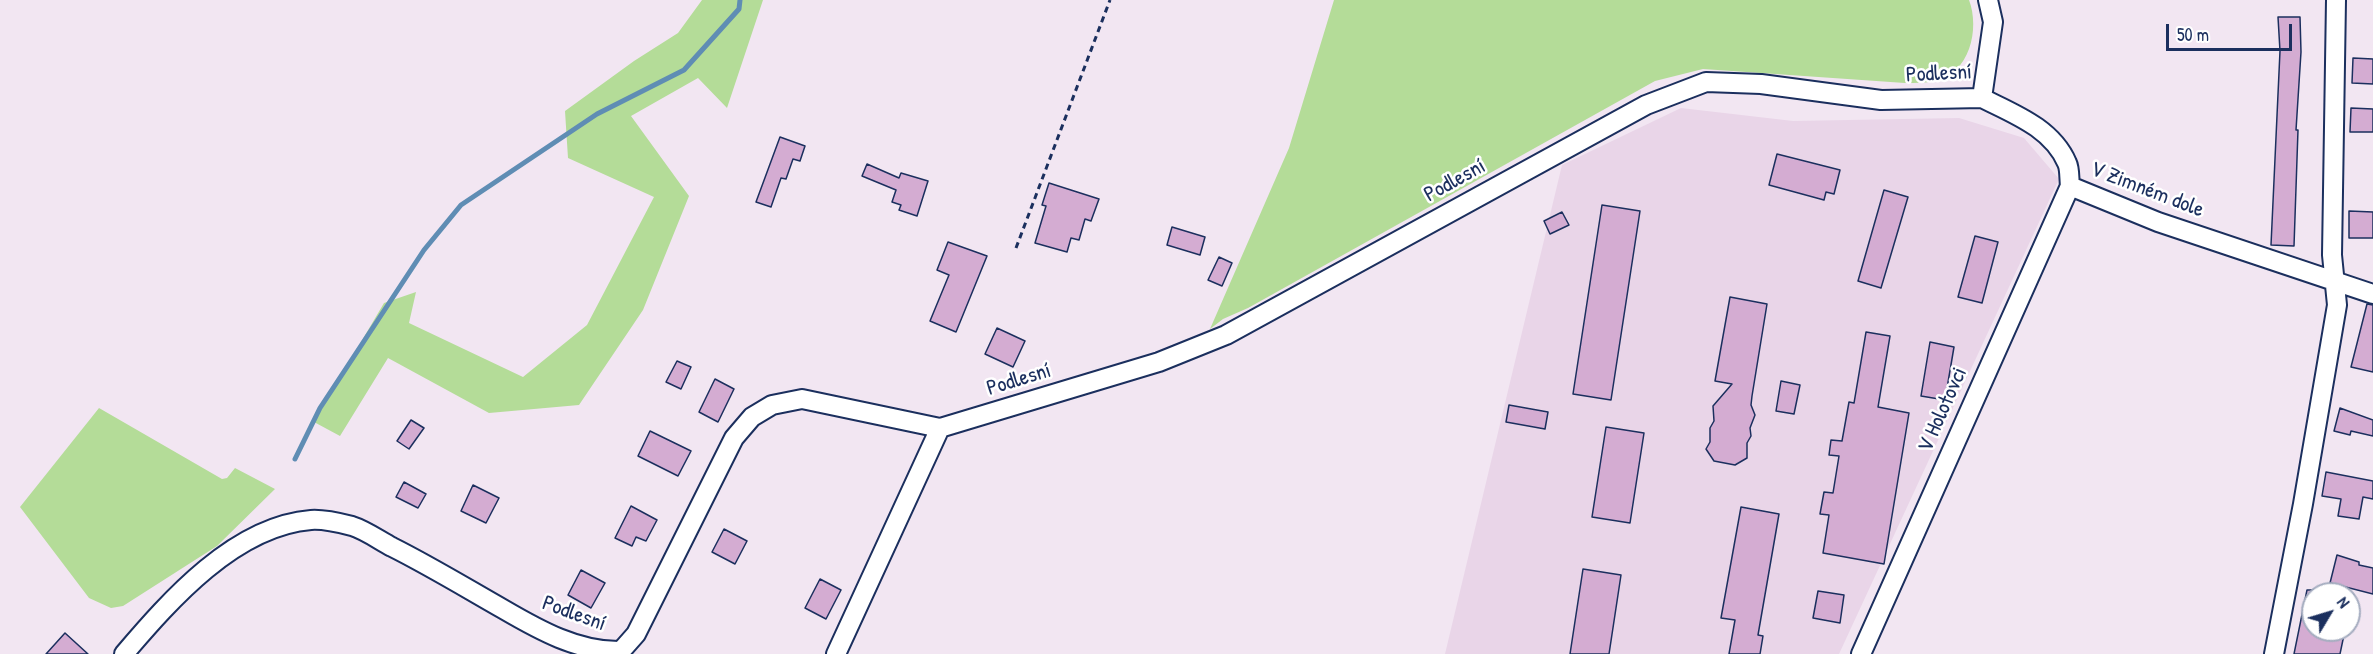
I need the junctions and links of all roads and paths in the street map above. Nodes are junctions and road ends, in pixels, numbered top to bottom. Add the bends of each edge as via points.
1 (1110, 0) edge
2 (1988, 0) edge
3 (2336, 0) edge
4 (1982, 98) junction
5 (2070, 186) junction
6 (1016, 248) dead end
7 (2334, 282) junction
8 (2373, 294) edge
9 (940, 428) junction
10 (622, 652) edge
11 (124, 654) edge
12 (836, 654) edge
13 (1861, 654) edge
14 (2274, 654) edge

1 - 6 path
2 - 4 street, Podlesní via 1993,22
3 - 7 street
4 - 5 street, V Zimném dole via 2035,124 2059,148 2068,165
4 - 9 street, Podlesní via 1881,100 1761,84 1706,82 1646,105 1226,335 1159,362
5 - 7 street, V Zimném dole via 2158,222
5 - 13 street, V Holotovci
7 - 8 street, V Zimném dole
7 - 14 street via 2337,305
9 - 10 street, Podlesní via 802,399 772,405 752,417 734,438 636,634
9 - 12 street
10 - 11 street, Podlesní via 581,647 523,620 353,527 313,519 278,527 242,543 181,591

